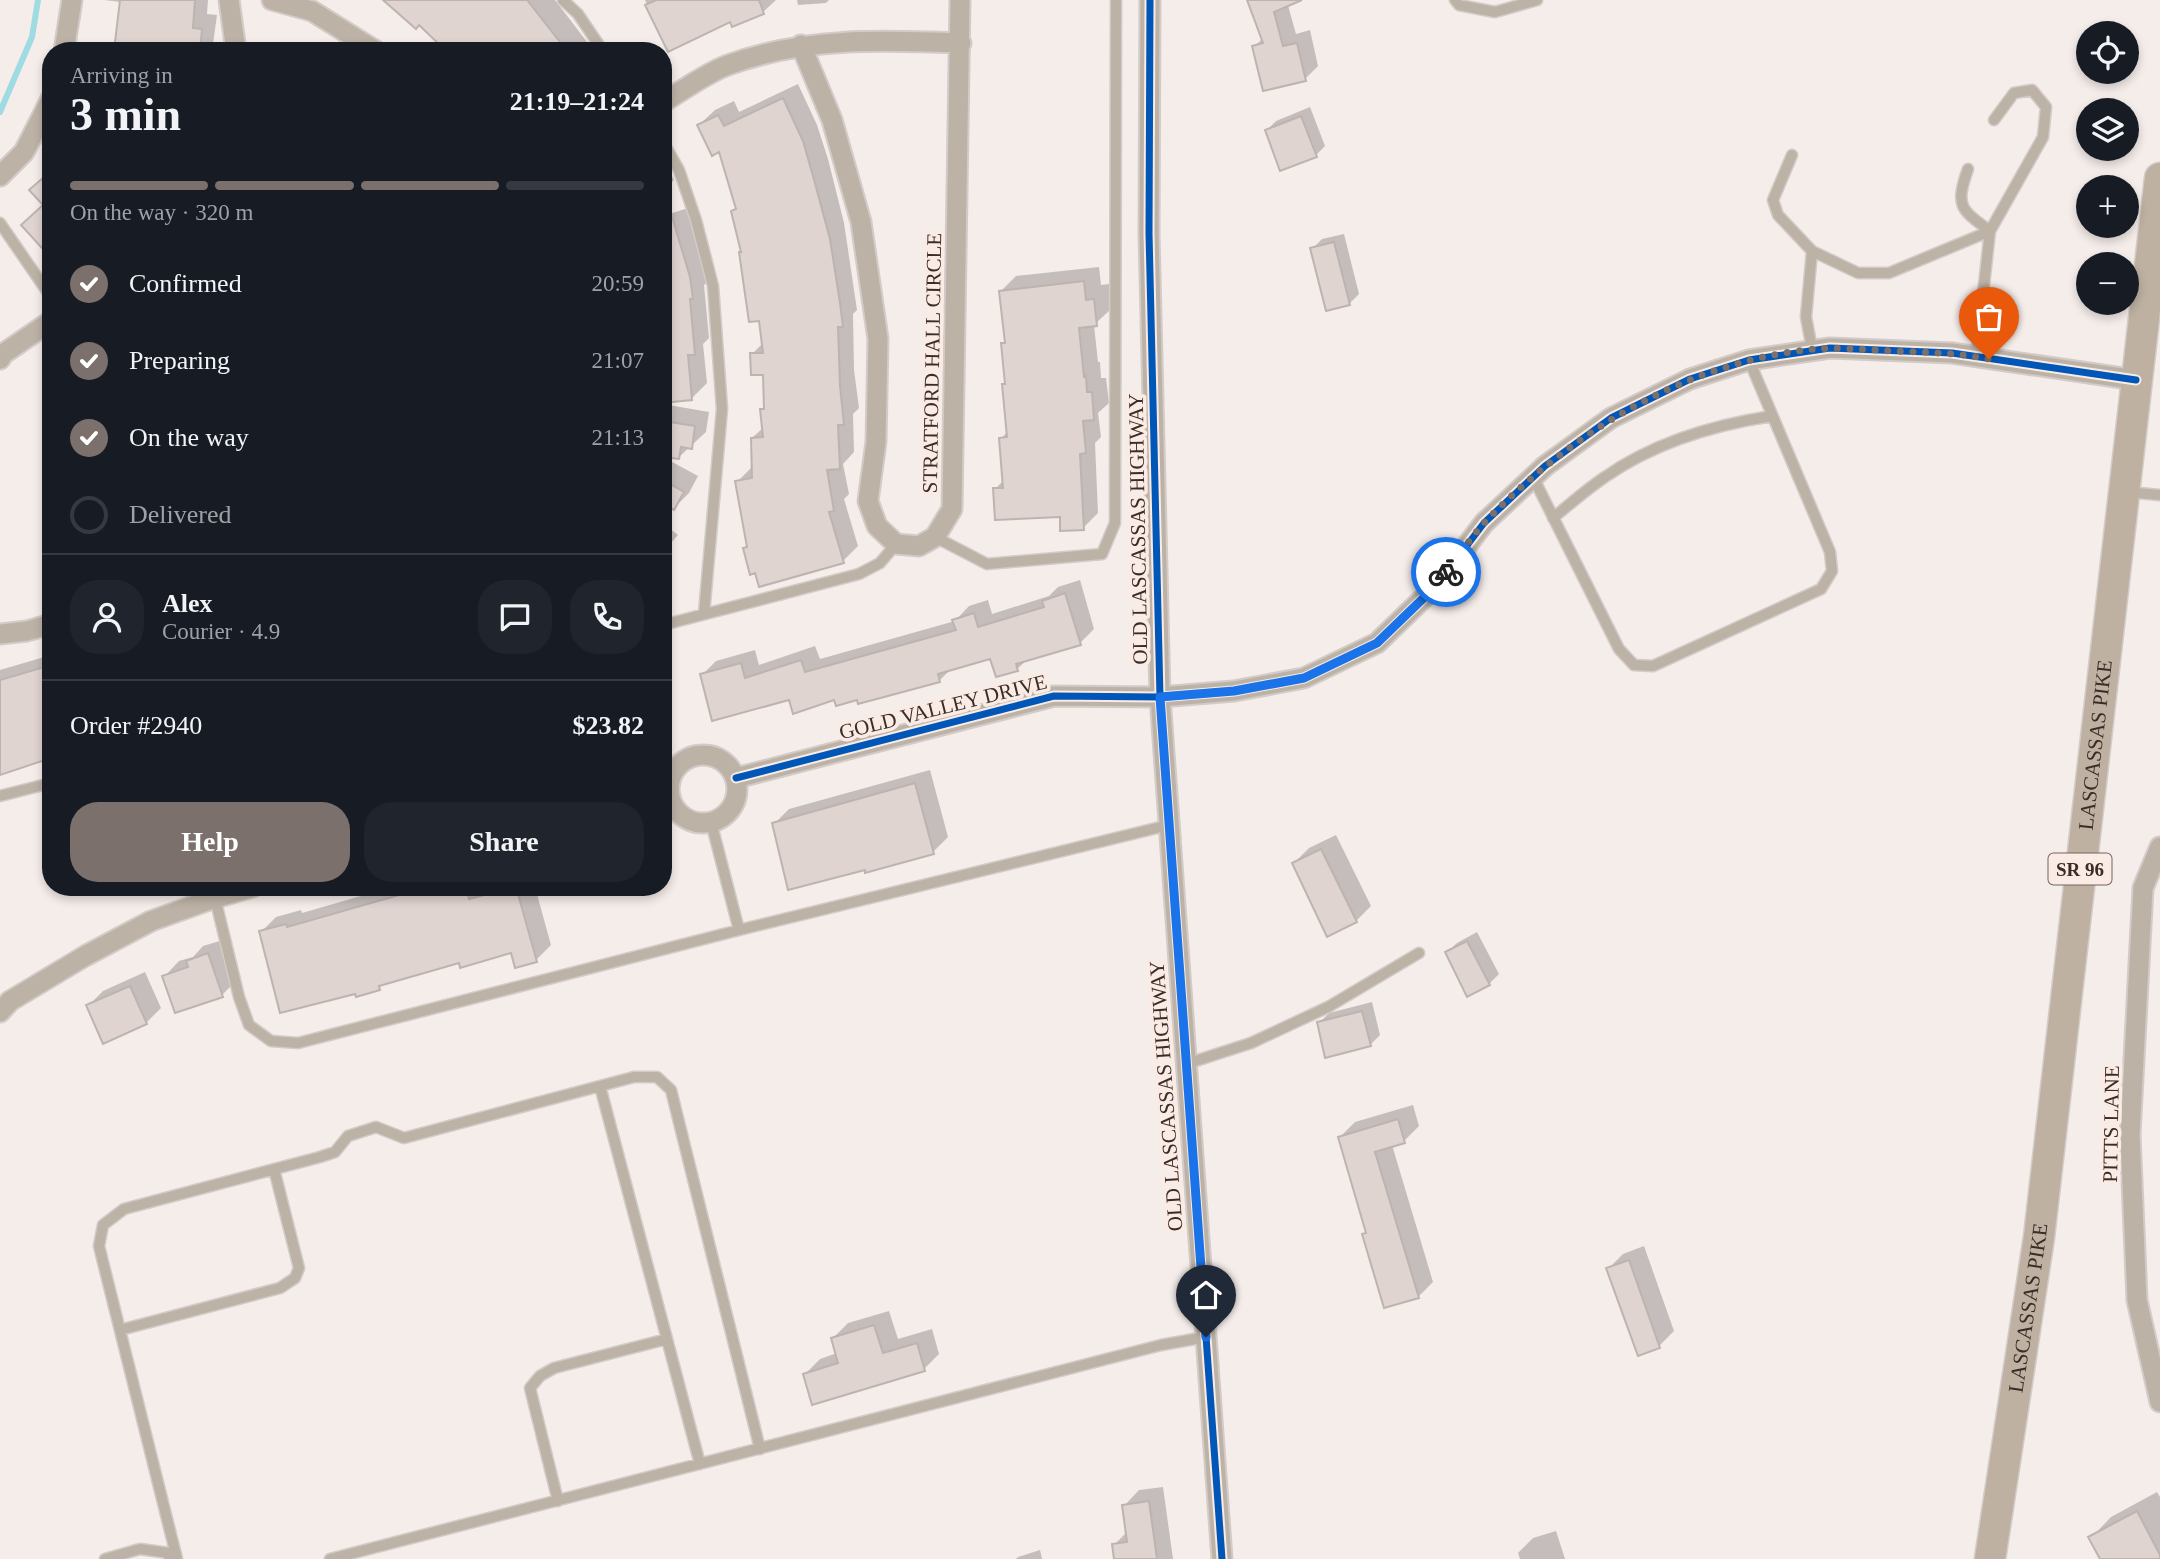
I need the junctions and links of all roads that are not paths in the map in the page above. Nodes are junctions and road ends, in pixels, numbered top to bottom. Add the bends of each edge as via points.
1 (72, 0) edge
2 (229, 0) edge
3 (272, 0) edge
4 (563, 0) edge
5 (960, 0) edge
6 (1116, 0) edge
7 (1150, 0) edge
8 (1455, 0) edge
9 (1537, 0) edge
10 (65, 42) edge
11 (235, 42) edge
12 (362, 42) edge
13 (597, 42) edge
14 (961, 43) junction
15 (801, 45) junction
16 (672, 97) edge
17 (42, 117) edge
18 (1994, 120) dead end
19 (1792, 155) dead end
20 (672, 158) edge
21 (1968, 169) dead end
22 (0, 176) edge
23 (2160, 178) edge
24 (2158, 218) edge
25 (0, 223) edge
26 (1990, 231) junction
27 (1812, 251) junction
28 (42, 284) edge
29 (42, 327) edge
30 (1812, 349) junction
31 (1976, 357) junction
32 (0, 359) edge
33 (1749, 360) junction
34 (2136, 380) junction
35 (1772, 416) junction
36 (1533, 477) junction
37 (2123, 492) junction
38 (2160, 495) edge
39 (1553, 518) junction
40 (935, 537) junction
41 (896, 544) junction
42 (705, 614) junction
43 (672, 623) edge
44 (42, 627) edge
45 (0, 634) edge
46 (1160, 697) junction
47 (672, 773) edge
48 (736, 778) junction
49 (42, 785) edge
50 (0, 796) edge
51 (672, 805) edge
52 (711, 822) junction
53 (1169, 825) junction
54 (2160, 848) edge
55 (222, 896) edge
56 (215, 898) junction
57 (739, 930) junction
58 (1419, 953) dead end
59 (3, 1000) edge
60 (1186, 1064) junction
61 (600, 1086) junction
62 (274, 1170) junction
63 (120, 1330) junction
64 (1206, 1337) junction
65 (667, 1339) junction
66 (2160, 1402) edge
67 (760, 1448) junction
68 (700, 1464) junction
69 (558, 1501) junction
70 (174, 1558) edge
71 (105, 1559) edge
72 (330, 1559) edge
73 (1222, 1559) edge
74 (1990, 1559) edge

1 - 10 street
2 - 11 street
3 - 12 street via 312,11
4 - 13 lane
5 - 14 street, STRATFORD HALL CIRCLE
6 - 40 lane via 1115,523 1102,554 987,564
7 - 46 street, OLD LASCASSAS HIGHWAY via 1149,233
8 - 9 lane via 1458,5 1495,12
14 - 15 street via 890,40
14 - 40 street, STRATFORD HALL CIRCLE via 953,509
15 - 16 street via 726,65
15 - 41 street via 832,120 861,222 878,339 876,442 868,501 877,526
17 - 22 street via 24,152
18 - 26 lane via 2014,93 2032,90 2046,107 2043,137
19 - 27 lane via 1773,200 1778,215
20 - 42 lane via 696,219 713,286 722,409
21 - 26 lane via 1960,193 1965,212
23 - 24 main road, LASCASSAS PIKE / SR 96
24 - 34 main road, LASCASSAS PIKE / SR 96
25 - 28 lane
26 - 27 lane via 1889,273 1858,273
26 - 31 lane
27 - 30 lane via 1806,317
29 - 32 street
30 - 31 street, GOLD VALLEY DRIVE
30 - 33 street, GOLD VALLEY DRIVE
31 - 34 street, GOLD VALLEY DRIVE
33 - 35 lane
33 - 36 street, GOLD VALLEY DRIVE via 1690,379 1611,418
34 - 37 main road, LASCASSAS PIKE / SR 96
35 - 39 lane via 1680,437 1605,477
35 - 39 lane via 1830,552 1832,571 1821,589 1653,666 1634,665 1619,649
36 - 39 lane
36 - 46 street, GOLD VALLEY DRIVE via 1484,523 1436,586 1377,643 1304,678 1234,691
37 - 38 lane
37 - 74 main road, LASCASSAS PIKE / SR 96 via 2039,1237
40 - 41 street via 919,546
41 - 42 lane via 880,563 859,574
42 - 43 lane
44 - 45 street
46 - 48 street, GOLD VALLEY DRIVE via 1054,696
46 - 53 street, OLD LASCASSAS HIGHWAY
47 - 48 street via 685,759 708,754 729,766
48 - 52 street via 730,811
49 - 50 lane
51 - 52 street via 690,821
52 - 57 lane
53 - 57 lane
53 - 60 street, OLD LASCASSAS HIGHWAY
54 - 66 street, PITTS LANE via 2143,888 2130,1135 2137,1300
55 - 56 street
56 - 57 lane via 250,1024 271,1041 298,1043
56 - 59 street via 151,921
58 - 60 lane via 1328,1007 1251,1043
60 - 64 street, OLD LASCASSAS HIGHWAY
61 - 62 lane via 404,1138 376,1127 348,1136 335,1152
61 - 65 lane
61 - 67 lane via 657,1077 671,1090
62 - 63 lane via 124,1209 103,1225 99,1246
62 - 63 lane via 299,1268 295,1278 280,1288
63 - 70 lane
64 - 67 lane
64 - 73 street, OLD LASCASSAS HIGHWAY
65 - 68 lane
65 - 69 lane via 554,1368 530,1388
67 - 68 lane
68 - 69 lane
69 - 72 lane
70 - 71 lane via 140,1549

